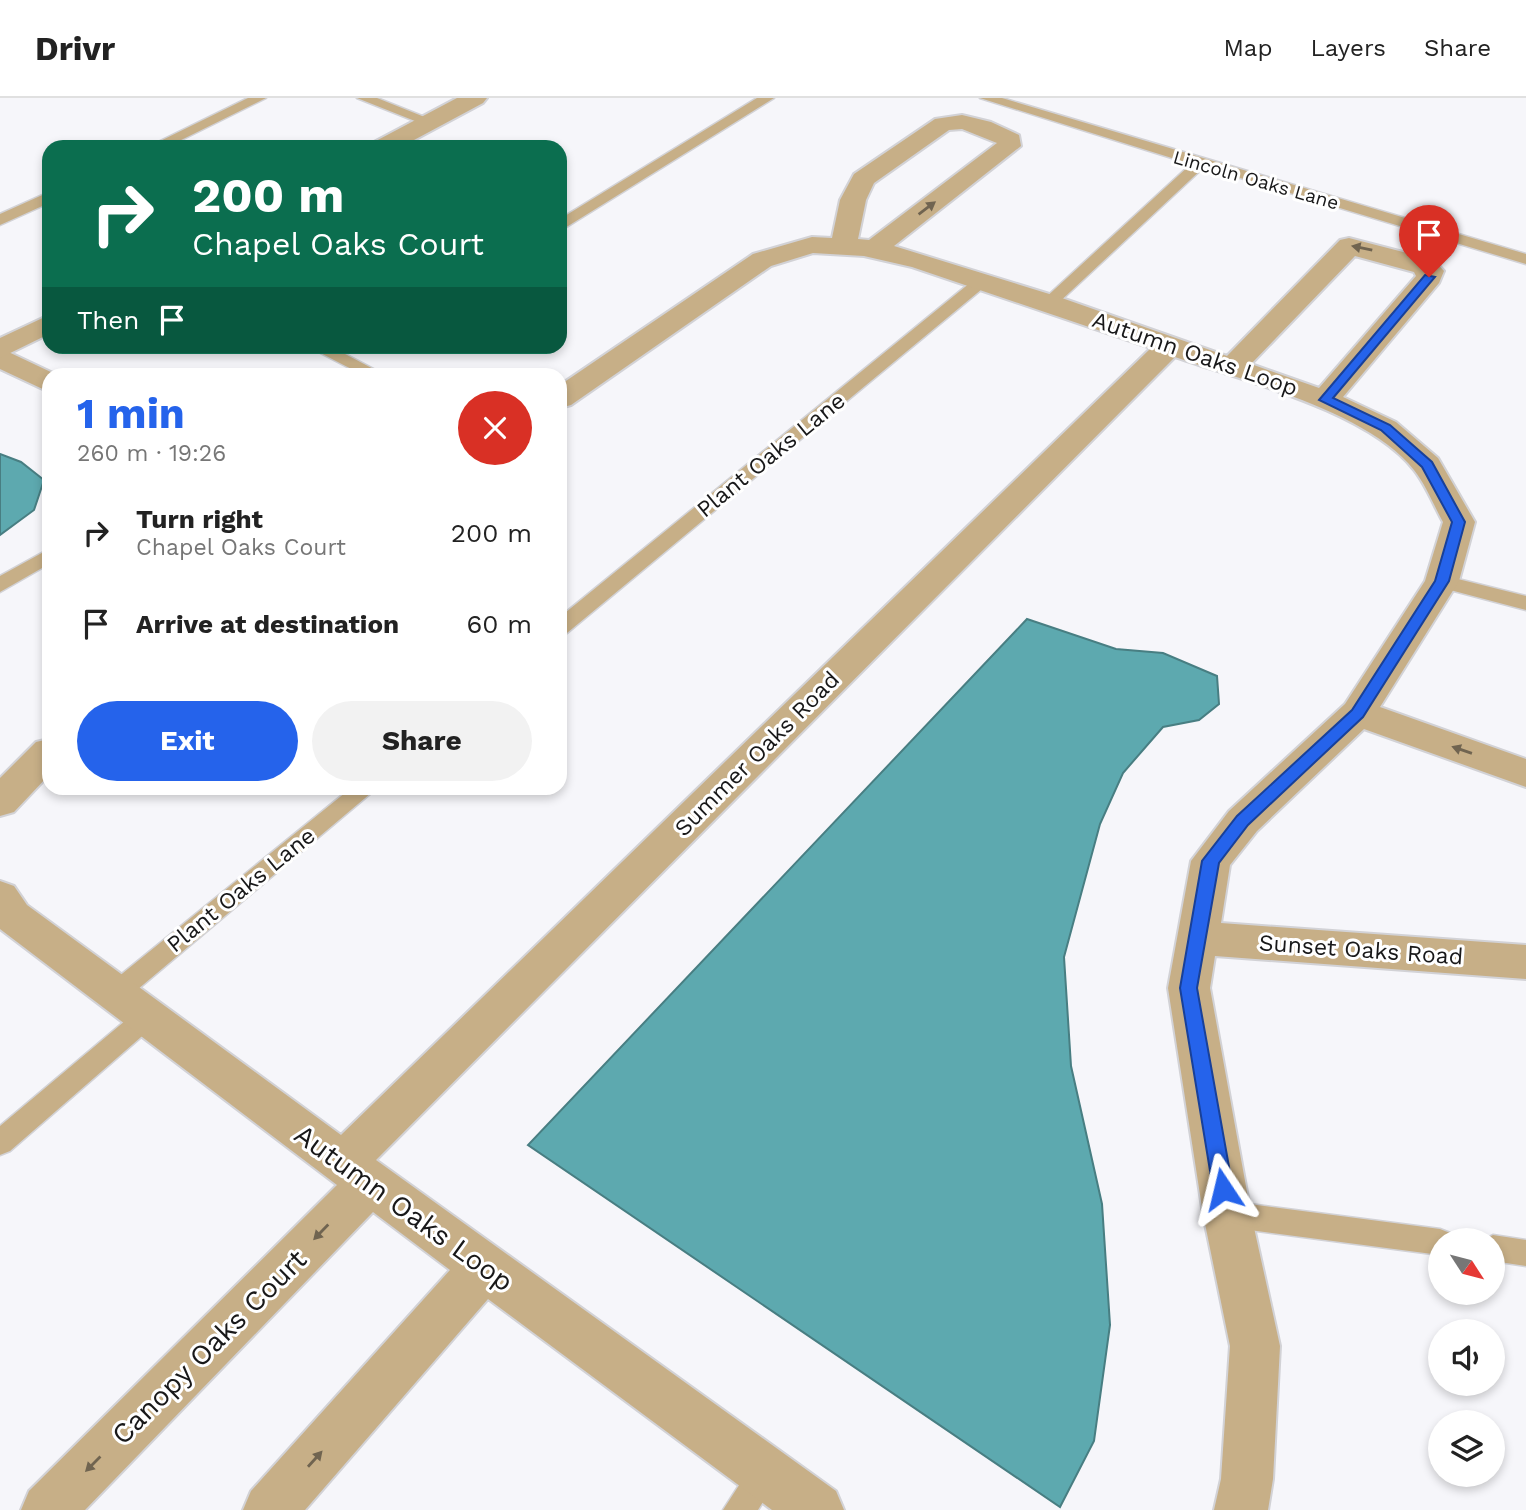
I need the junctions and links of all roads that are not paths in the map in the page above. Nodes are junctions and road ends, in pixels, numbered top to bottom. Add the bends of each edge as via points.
1 (259, 98) edge
2 (364, 98) edge
3 (475, 98) edge
4 (767, 98) edge
5 (987, 98) edge
6 (430, 122) junction
7 (170, 140) edge
8 (396, 140) edge
9 (1200, 163) junction
10 (42, 200) edge
11 (0, 220) edge
12 (567, 222) edge
13 (843, 247) junction
14 (873, 250) junction
15 (1526, 259) edge
16 (982, 281) junction
17 (1049, 303) junction
18 (42, 327) edge
19 (1171, 345) junction
20 (0, 349) edge
21 (332, 354) edge
22 (350, 354) edge
23 (0, 357) edge
24 (342, 359) junction
25 (1233, 366) junction
26 (361, 368) edge
27 (42, 379) edge
28 (567, 394) edge
29 (1325, 400) junction
30 (42, 559) edge
31 (1442, 581) junction
32 (0, 585) edge
33 (1526, 603) edge
34 (567, 622) edge
35 (1357, 713) junction
36 (42, 759) edge
37 (1526, 772) edge
38 (358, 795) edge
39 (0, 802) edge
40 (0, 897) edge
41 (1197, 938) junction
42 (1526, 962) edge
43 (132, 1005) junction
44 (0, 1143) edge
45 (356, 1173) junction
46 (1227, 1214) junction
47 (1428, 1240) edge
48 (1505, 1250) edge
49 (1526, 1253) edge
50 (485, 1268) junction
51 (765, 1473) junction
52 (48, 1510) edge
53 (270, 1510) edge
54 (739, 1510) edge
55 (817, 1510) edge
56 (1241, 1510) edge

1 - 7 lane
2 - 6 lane
3 - 6 street
4 - 12 lane
5 - 9 lane, Lincoln Oaks Lane
6 - 8 street
9 - 15 lane, Lincoln Oaks Lane
9 - 17 lane
10 - 11 lane
13 - 14 street, Autumn Oaks Loop
14 -> 13 street via 1009,146 1010,140 984,127 943,124 863,179 853,200
13 - 28 street, Autumn Oaks Loop via 811,246 762,260
14 - 16 street, Autumn Oaks Loop
16 - 17 street, Autumn Oaks Loop
16 - 34 lane, Plant Oaks Lane
17 - 19 street, Autumn Oaks Loop
18 - 20 street
19 - 25 street, Autumn Oaks Loop
19 - 45 street, Summer Oaks Road
21 - 24 lane
22 - 24 lane
23 - 27 street
24 - 26 lane
25 - 29 street, Autumn Oaks Loop
29 -> 25 street via 1429,277 1424,266 1349,246
29 - 31 street, Autumn Oaks Loop via 1385,428 1427,465 1459,522
30 - 32 lane
31 - 33 lane
31 - 35 street, Autumn Oaks Loop
37 -> 35 street
35 - 41 street, Autumn Oaks Loop via 1243,821 1211,861
36 - 39 street
38 - 43 lane, Plant Oaks Lane
40 - 43 street, Autumn Oaks Loop via 13,916
41 - 42 street, Sunset Oaks Road
41 - 46 street, Autumn Oaks Loop via 1189,988
43 - 44 lane, Plant Oaks Lane
43 - 45 street, Autumn Oaks Loop
45 - 50 street, Autumn Oaks Loop
45 -> 52 street, Canopy Oaks Court
46 - 47 lane
46 - 56 street, Autumn Oaks Loop via 1255,1346
48 - 49 lane
50 - 51 street, Autumn Oaks Loop
53 -> 50 street
51 - 54 lane
51 - 55 street, Autumn Oaks Loop

